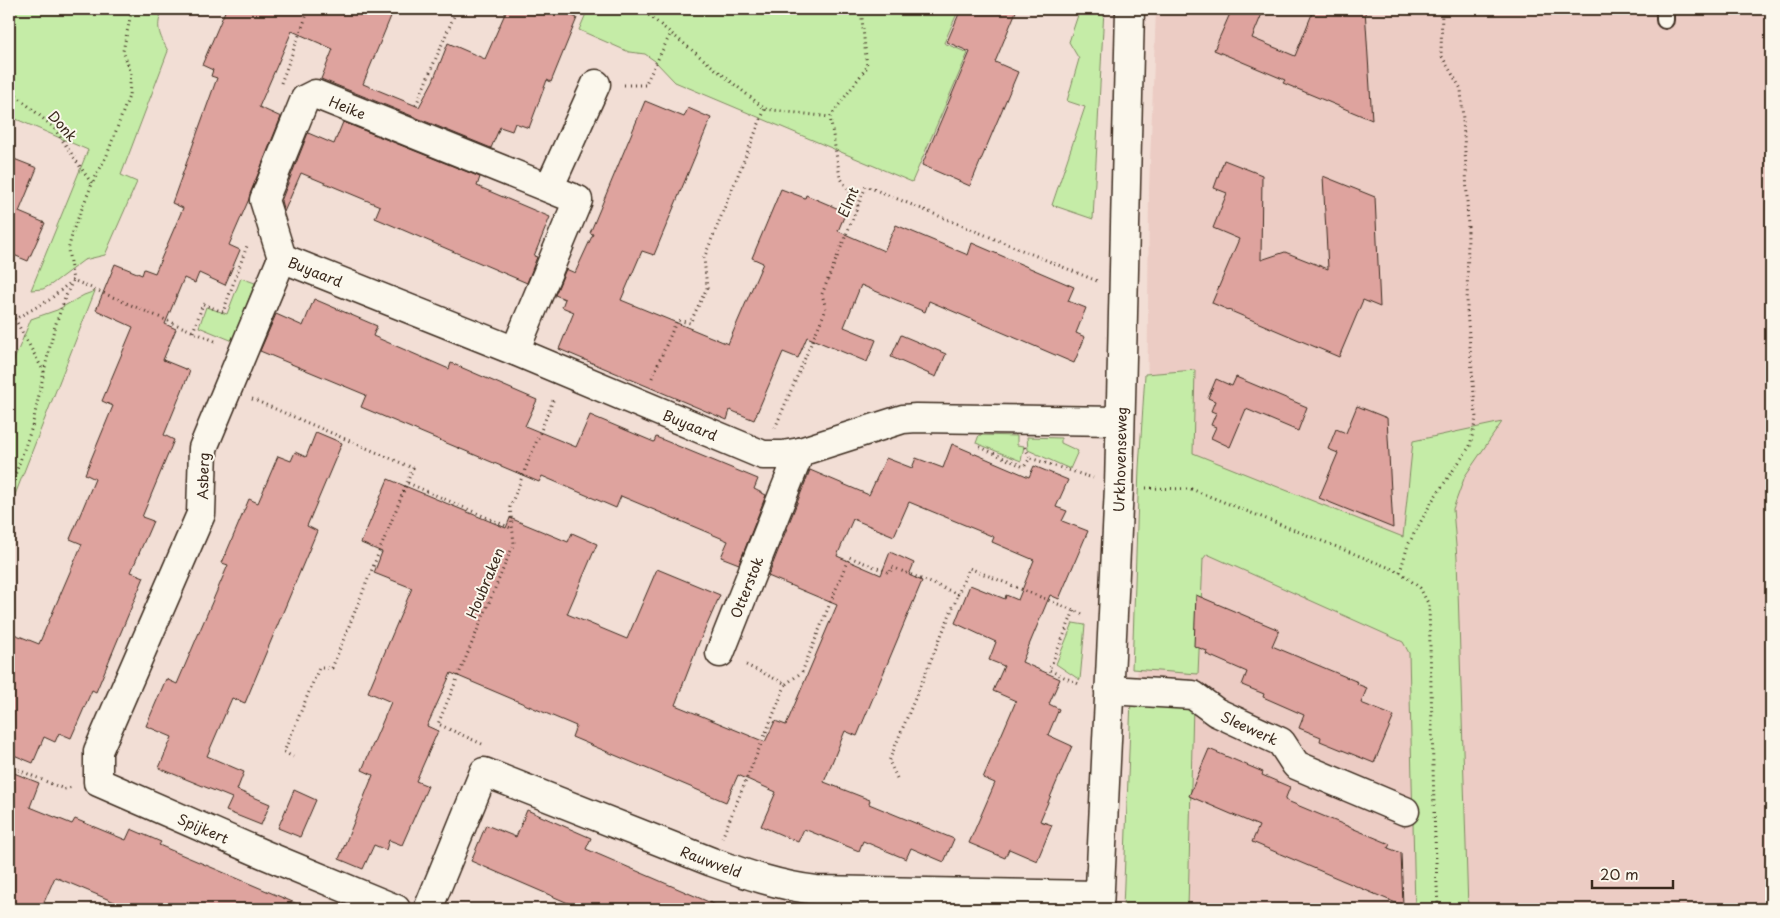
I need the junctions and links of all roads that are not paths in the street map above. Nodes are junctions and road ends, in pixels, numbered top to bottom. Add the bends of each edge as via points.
1 (1130, 9) edge
2 (596, 84) road end
3 (550, 188) junction
4 (282, 258) junction
5 (515, 351) junction
6 (1120, 421) junction
7 (800, 452) junction
8 (720, 653) road end
9 (1109, 690) junction
10 (98, 782) joint
11 (1405, 812) dead end
12 (792, 898) edge
13 (1099, 902) edge
14 (396, 909) edge
15 (428, 909) edge

1 - 6 street, Urkhovenseweg
2 - 3 street
3 - 4 street, Heike via 315,94 305,99 264,200
3 - 5 street, Heike via 578,200
4 - 5 street, Buyaard
4 - 10 street, Asberg via 203,448 201,514 98,751
5 - 7 street, Buyaard via 763,455
6 - 7 street, Buyaard via 903,419
6 - 9 street, Urkhovenseweg
7 - 8 street, Otterstok
9 - 11 street, Sleewerk via 1193,695 1216,712 1281,742 1296,766
9 - 13 street, Urkhovenseweg
10 - 14 street, Spijkert
12 - 13 street, Rauwveld via 816,890
12 - 15 street, Rauwveld via 743,873 484,772

